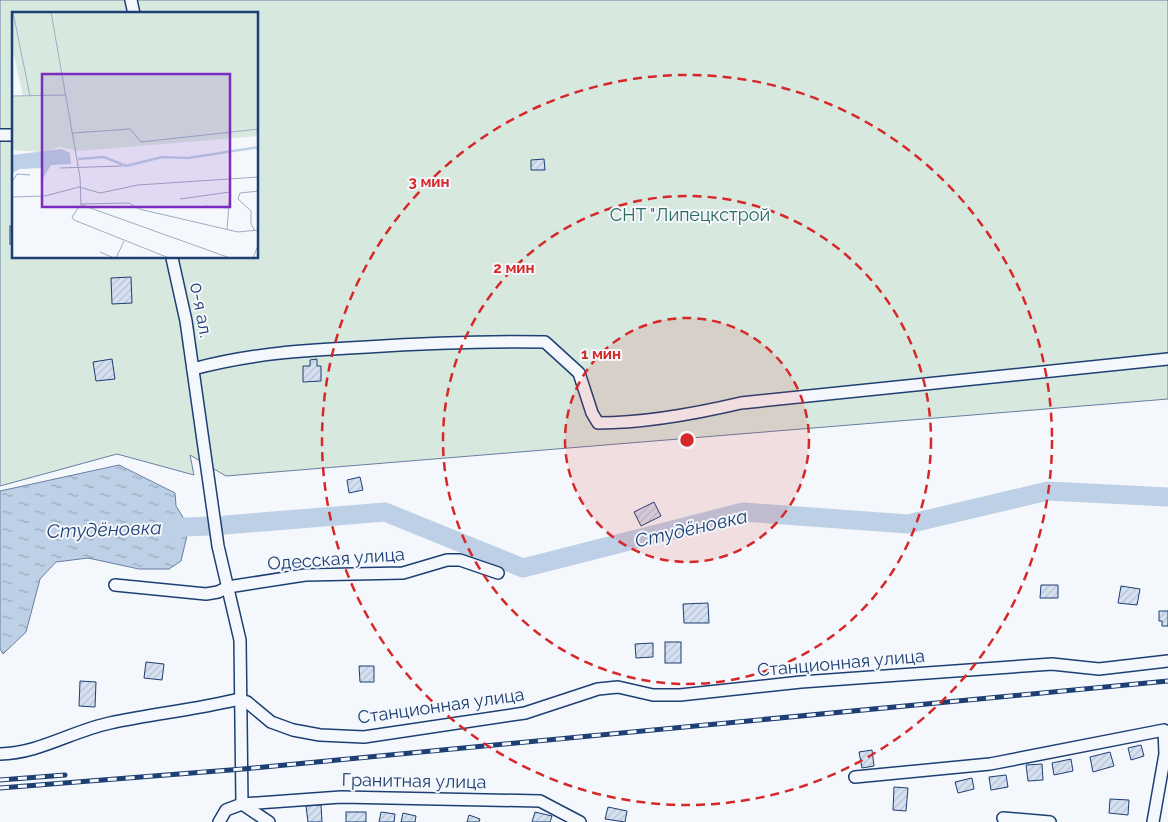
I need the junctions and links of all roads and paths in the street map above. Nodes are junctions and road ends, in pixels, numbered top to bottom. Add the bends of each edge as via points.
1 (172, 259) edge
2 (1168, 359) edge
3 (194, 368) junction
4 (498, 573) dead end
5 (116, 584) dead end
6 (228, 586) junction
7 (1168, 661) edge
8 (242, 700) junction
9 (0, 754) edge
10 (854, 777) dead end
11 (242, 804) junction
12 (1004, 818) dead end
13 (219, 822) edge
14 (269, 822) edge
15 (580, 822) edge
16 (1050, 822) edge
17 (1153, 822) edge

1 - 3 street, 0-я ал.
2 - 3 street via 750,402 695,414 612,423 598,423 579,374 545,342 460,341 283,352
3 - 6 street, 0-я ал. via 218,546
4 - 6 street, Одесская улица via 460,560 447,560 404,573 305,575
5 - 6 street, Одесская улица via 206,594
6 - 8 street, 0-я ал. via 240,640
7 - 8 street, Станционная улица via 1099,669 1052,664 801,682 680,695 653,696 618,687 598,688 525,713 364,737 320,736 293,730 271,722
8 - 9 street via 110,723 38,749 20,754
8 - 11 street, 0-я ал.
10 - 17 street via 990,764 1164,730 1165,754
11 - 13 street via 226,810
11 - 14 street
11 - 15 street, Гранитная улица via 341,797 540,801
12 - 16 street

